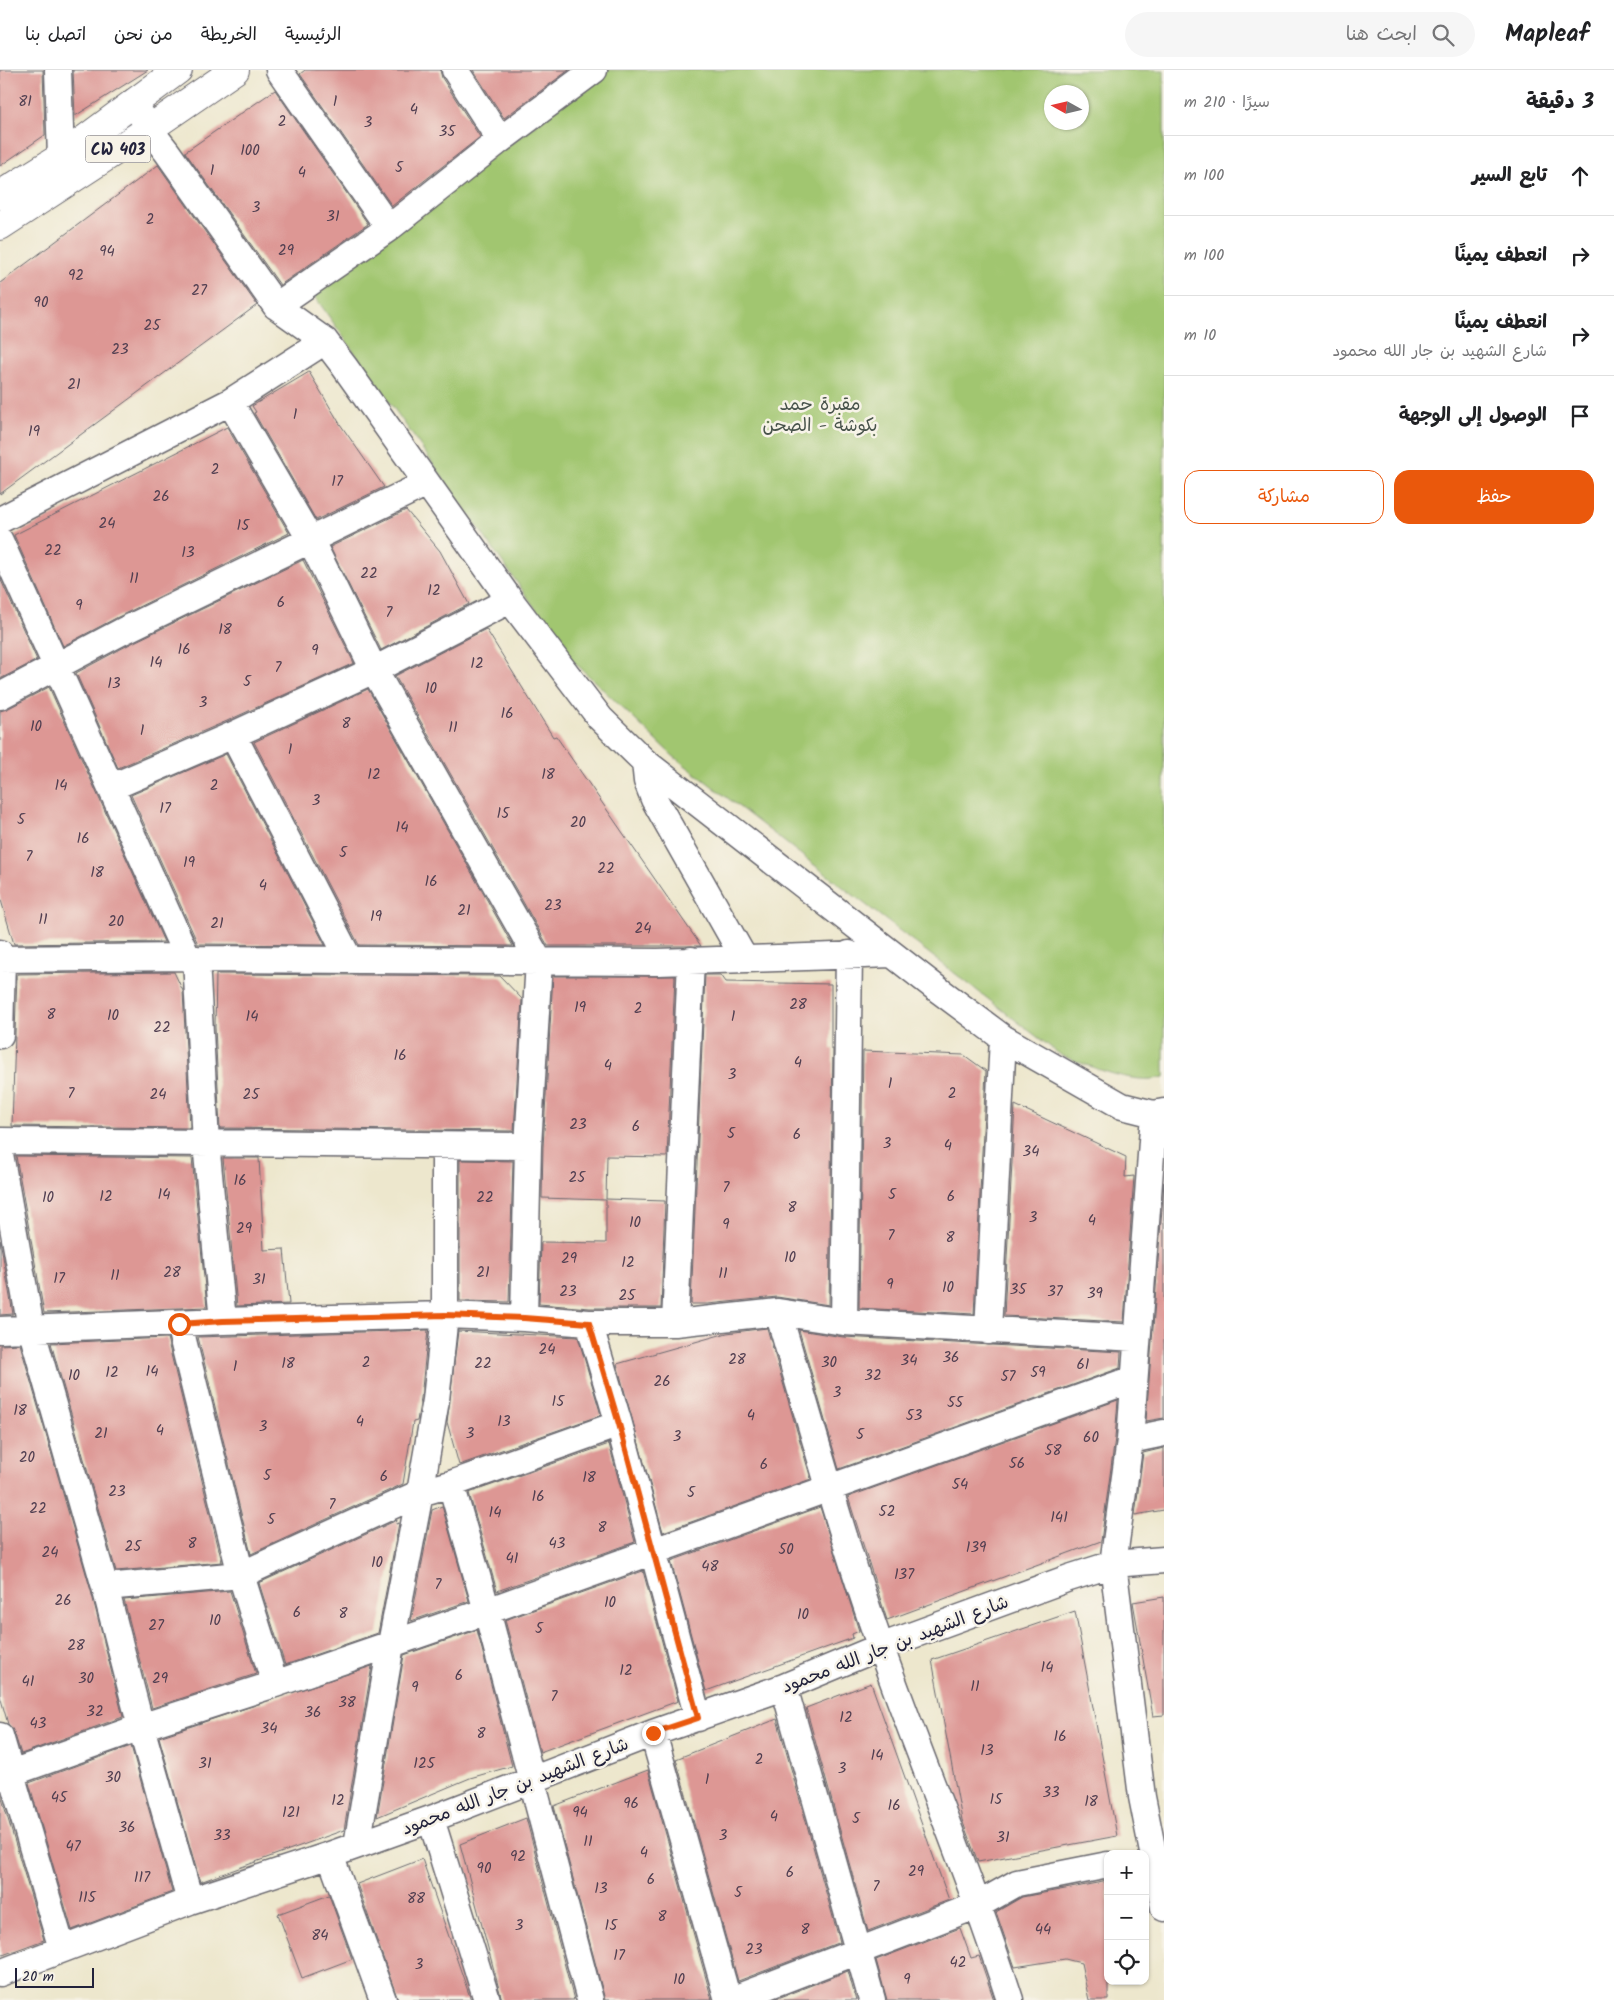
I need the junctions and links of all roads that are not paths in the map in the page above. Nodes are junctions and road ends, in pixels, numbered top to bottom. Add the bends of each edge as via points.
1 (58, 70) edge
2 (178, 70) edge
3 (235, 70) edge
4 (279, 70) edge
5 (455, 70) edge
6 (594, 70) edge
7 (134, 102) junction
8 (149, 129) junction
9 (500, 140) junction
10 (61, 157) junction
11 (0, 195) edge
12 (0, 226) edge
13 (388, 228) junction
14 (276, 306) junction
15 (325, 341) junction
16 (230, 402) junction
17 (427, 483) junction
18 (0, 520) edge
19 (310, 539) junction
20 (0, 541) edge
21 (510, 600) junction
22 (56, 668) junction
23 (374, 670) junction
24 (0, 696) edge
25 (233, 735) junction
26 (645, 762) junction
27 (112, 787) junction
28 (849, 954) junction
29 (892, 954) junction
30 (0, 957) edge
31 (191, 958) junction
32 (744, 958) junction
33 (349, 959) junction
34 (691, 960) junction
35 (539, 961) junction
36 (0, 1035) edge
37 (1003, 1038) junction
38 (1159, 1113) edge
39 (0, 1142) edge
40 (206, 1144) junction
41 (445, 1146) junction
42 (528, 1146) junction
43 (0, 1154) edge
44 (1154, 1245) edge
45 (778, 1312) junction
46 (445, 1315) junction
47 (524, 1318) junction
48 (223, 1321) junction
49 (844, 1322) junction
50 (589, 1323) junction
51 (675, 1323) junction
52 (179, 1324) junction
53 (30, 1328) junction
54 (0, 1330) edge
55 (988, 1331) junction
56 (1137, 1338) junction
57 (1133, 1379) junction
58 (619, 1424) junction
59 (1164, 1433) edge
60 (1130, 1440) junction
61 (451, 1484) junction
62 (830, 1489) junction
63 (420, 1493) junction
64 (653, 1551) junction
65 (1164, 1560) edge
66 (1114, 1564) junction
67 (241, 1575) junction
68 (105, 1587) junction
69 (487, 1611) junction
70 (391, 1644) junction
71 (880, 1647) junction
72 (275, 1684) junction
73 (784, 1687) junction
74 (698, 1718) junction
75 (141, 1727) junction
76 (653, 1733) junction
77 (0, 1736) edge
78 (5, 1775) edge
79 (531, 1780) junction
80 (1153, 1795) edge
81 (431, 1820) junction
82 (357, 1845) junction
83 (330, 1855) junction
84 (1149, 1856) edge
85 (1104, 1865) edge
86 (190, 1901) junction
87 (978, 1905) junction
88 (1164, 1908) edge
89 (62, 1949) junction
90 (858, 1950) junction
91 (0, 1973) edge
92 (383, 2000) edge
93 (486, 2000) edge
94 (590, 2000) edge
95 (729, 2000) edge
96 (872, 2000) edge
97 (1010, 2000) edge

1 - 10 street
2 - 7 main road, CW 403
3 - 8 main road, CW 403
4 - 13 street
5 - 9 street
6 - 9 street
7 - 8 street
7 - 10 main road, CW 403
8 - 12 main road, CW 403
8 - 14 street
9 - 13 street
10 - 11 main road, CW 403
13 - 14 street
14 - 15 street
15 - 16 street
15 - 17 street
16 - 18 street
16 - 19 street
17 - 19 street
17 - 21 street
19 - 22 street via 123,631
19 - 23 street
20 - 22 street
21 - 23 street
21 - 26 street via 600,718
22 - 24 street
22 - 27 street
23 - 25 street
23 - 35 street
25 - 27 street
25 - 33 street
26 - 29 street
26 - 32 street via 647,781 654,799
27 - 31 street
28 - 29 street
28 - 32 street
28 - 49 street
29 - 37 street
30 - 31 street
30 - 36 street
31 - 33 street
31 - 40 street
32 - 34 street
33 - 35 street
34 - 35 street
34 - 51 street
35 - 42 street
37 - 38 street via 1122,1106
37 - 55 street
38 - 44 street
39 - 40 street
40 - 41 street
40 - 48 street
41 - 42 street
41 - 46 street
42 - 47 street
43 - 53 street
44 - 56 street
45 - 49 street
45 - 51 street
45 - 62 street
46 - 47 street
46 - 48 street
46 - 63 street via 436,1400
47 - 50 street
48 - 52 street
49 - 55 street
50 - 51 street
50 - 58 street
52 - 53 street
52 - 67 street
53 - 54 street
53 - 68 street
55 - 56 street
56 - 57 street
57 - 60 street
57 - 62 street
58 - 61 street
58 - 64 street
59 - 60 street
60 - 66 street
61 - 63 street
61 - 69 street
62 - 64 street
62 - 71 street
63 - 67 street
63 - 70 street
64 - 69 street
64 - 74 street
65 - 66 street, شارع الشهيد بن جار الله محمود
66 - 71 street, شارع الشهيد بن جار الله محمود
66 - 80 street
67 - 68 street
67 - 72 street
68 - 75 street
69 - 70 street
69 - 79 street
70 - 72 street
70 - 82 street
71 - 73 street, شارع الشهيد بن جار الله محمود
71 - 87 street
72 - 75 street
73 - 74 street, شارع الشهيد بن جار الله محمود
73 - 90 street
74 - 76 street, شارع الشهيد بن جار الله محمود
75 - 78 street
75 - 86 street
76 - 79 street, شارع الشهيد بن جار الله محمود
76 - 95 street
77 - 78 street
78 - 89 street
79 - 81 street, شارع الشهيد بن جار الله محمود
79 - 94 street
80 - 84 street
81 - 82 street, شارع الشهيد بن جار الله محمود
81 - 93 street
82 - 83 street, شارع الشهيد بن جار الله محمود
83 - 86 street, شارع الشهيد بن جار الله محمود
83 - 92 street
84 - 88 street
85 - 87 street via 1017,1883
86 - 89 street, شارع الشهيد بن جار الله محمود
87 - 90 street
87 - 97 street
89 - 91 street, شارع الشهيد بن جار الله محمود
90 - 95 street
90 - 96 street

